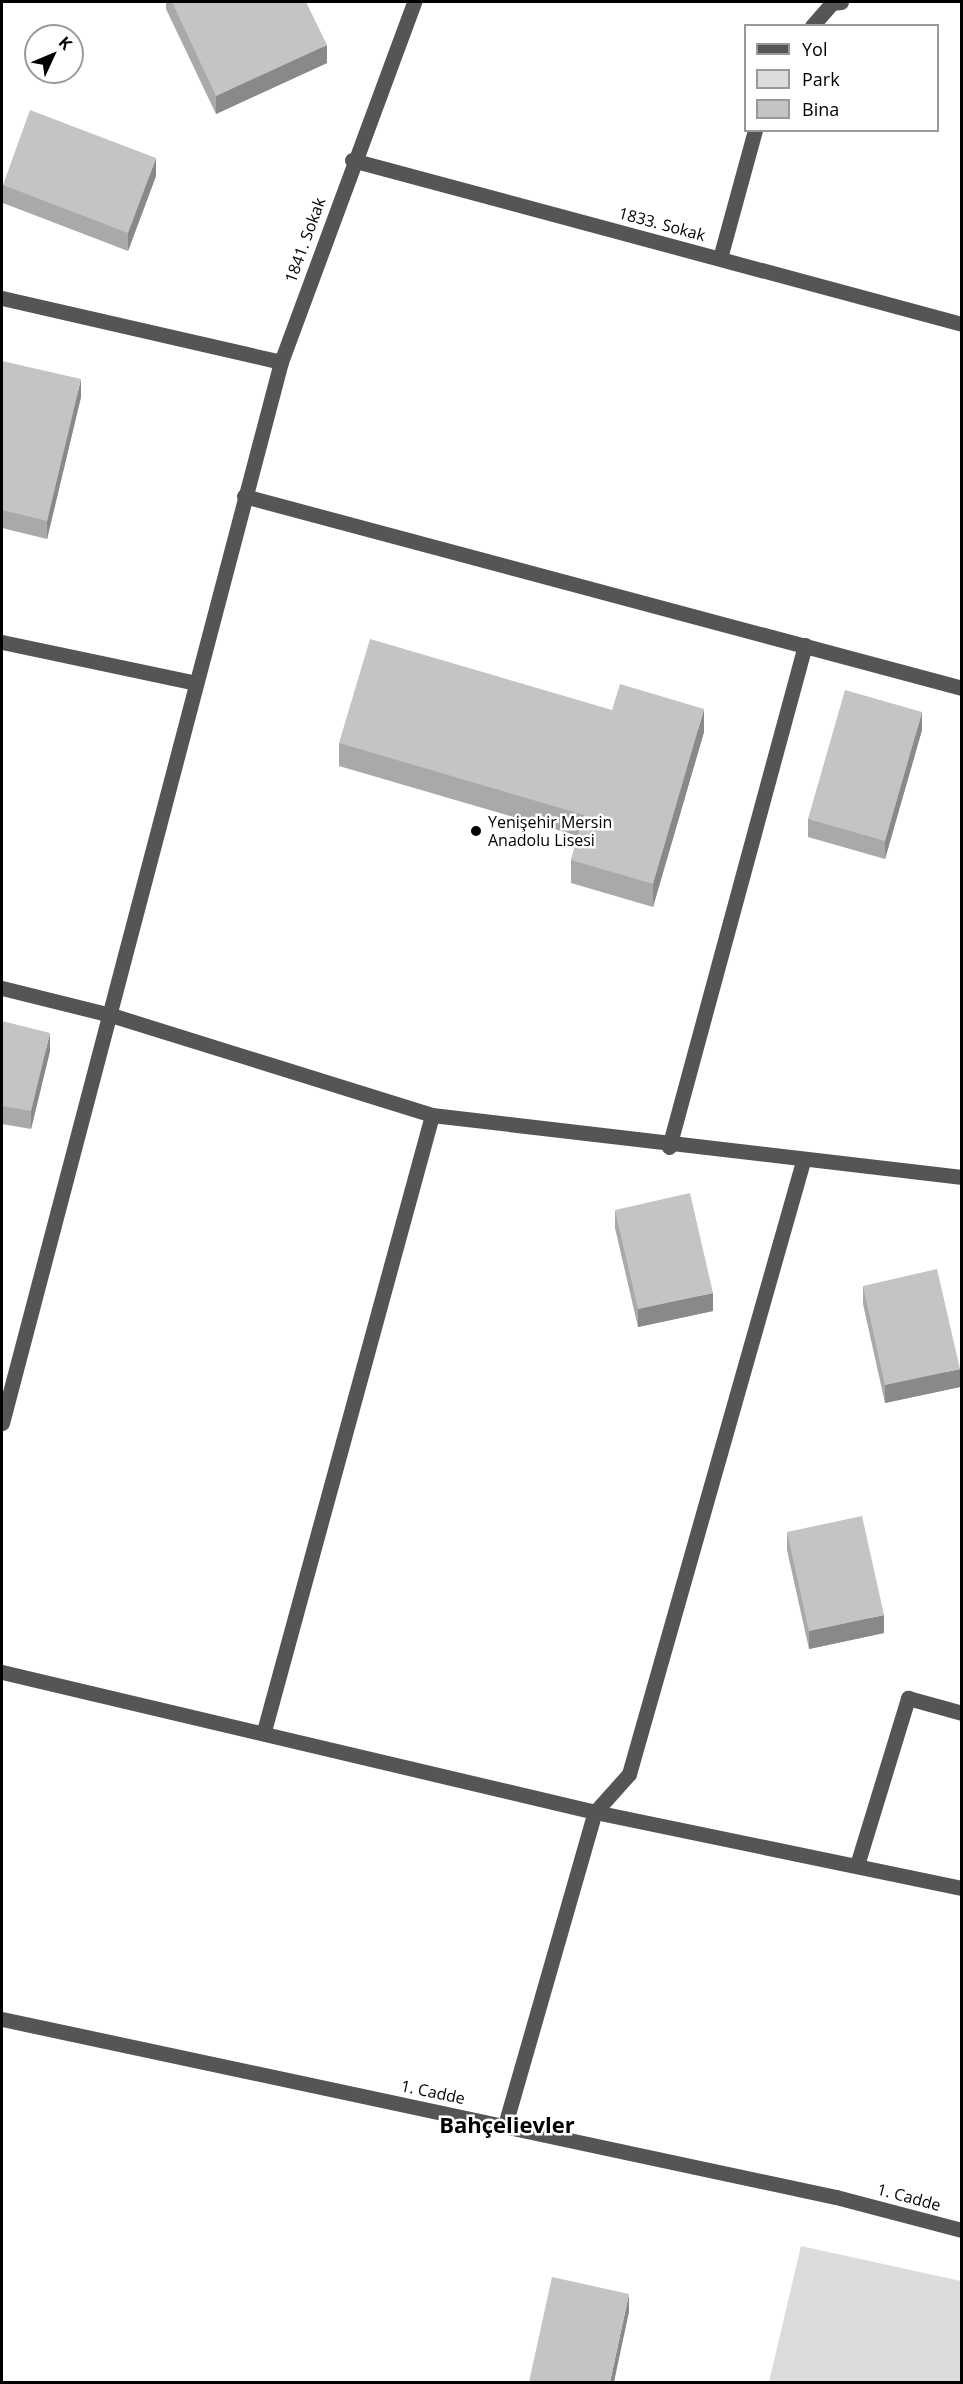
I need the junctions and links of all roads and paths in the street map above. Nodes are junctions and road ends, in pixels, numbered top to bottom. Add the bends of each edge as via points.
1 (414, 2) edge
2 (841, 2) edge
3 (814, 24) edge
4 (754, 132) edge
5 (352, 160) junction
6 (720, 258) junction
7 (2, 298) edge
8 (962, 324) edge
9 (280, 362) junction
10 (244, 496) junction
11 (2, 642) edge
12 (805, 645) junction
13 (196, 683) junction
14 (962, 688) edge
15 (2, 988) edge
16 (111, 1015) junction
17 (432, 1114) junction
18 (669, 1147) junction
19 (803, 1161) junction
20 (962, 1177) edge
21 (8, 1366) edge
22 (2, 1423) edge
23 (2, 1672) edge
24 (962, 1713) edge
25 (264, 1731) junction
26 (595, 1812) junction
27 (857, 1865) junction
28 (962, 1888) edge
29 (2, 2019) edge
30 (505, 2125) junction
31 (962, 2230) edge

1 - 5 street, 1841. Sokak
2 - 3 street via 832,3
4 - 6 street
5 - 6 street, 1833. Sokak
5 - 9 street, 1841. Sokak
6 - 8 street, 1833. Sokak
7 - 9 street
9 - 10 street, 1841. Sokak
10 - 12 street
10 - 13 street, 1841. Sokak
11 - 13 street
12 - 14 street
12 - 18 street
13 - 16 street, 1841. Sokak
15 - 16 street
16 - 17 street
16 - 21 street, 1841. Sokak
17 - 18 street
17 - 25 street
18 - 19 street
19 - 20 street
19 - 26 street via 629,1774
21 - 22 street, 1841. Sokak
23 - 25 street
24 - 27 street via 908,1698
25 - 26 street
26 - 27 street
26 - 30 street
27 - 28 street
29 - 30 street, 1. Cadde
30 - 31 street, 1. Cadde via 836,2197

